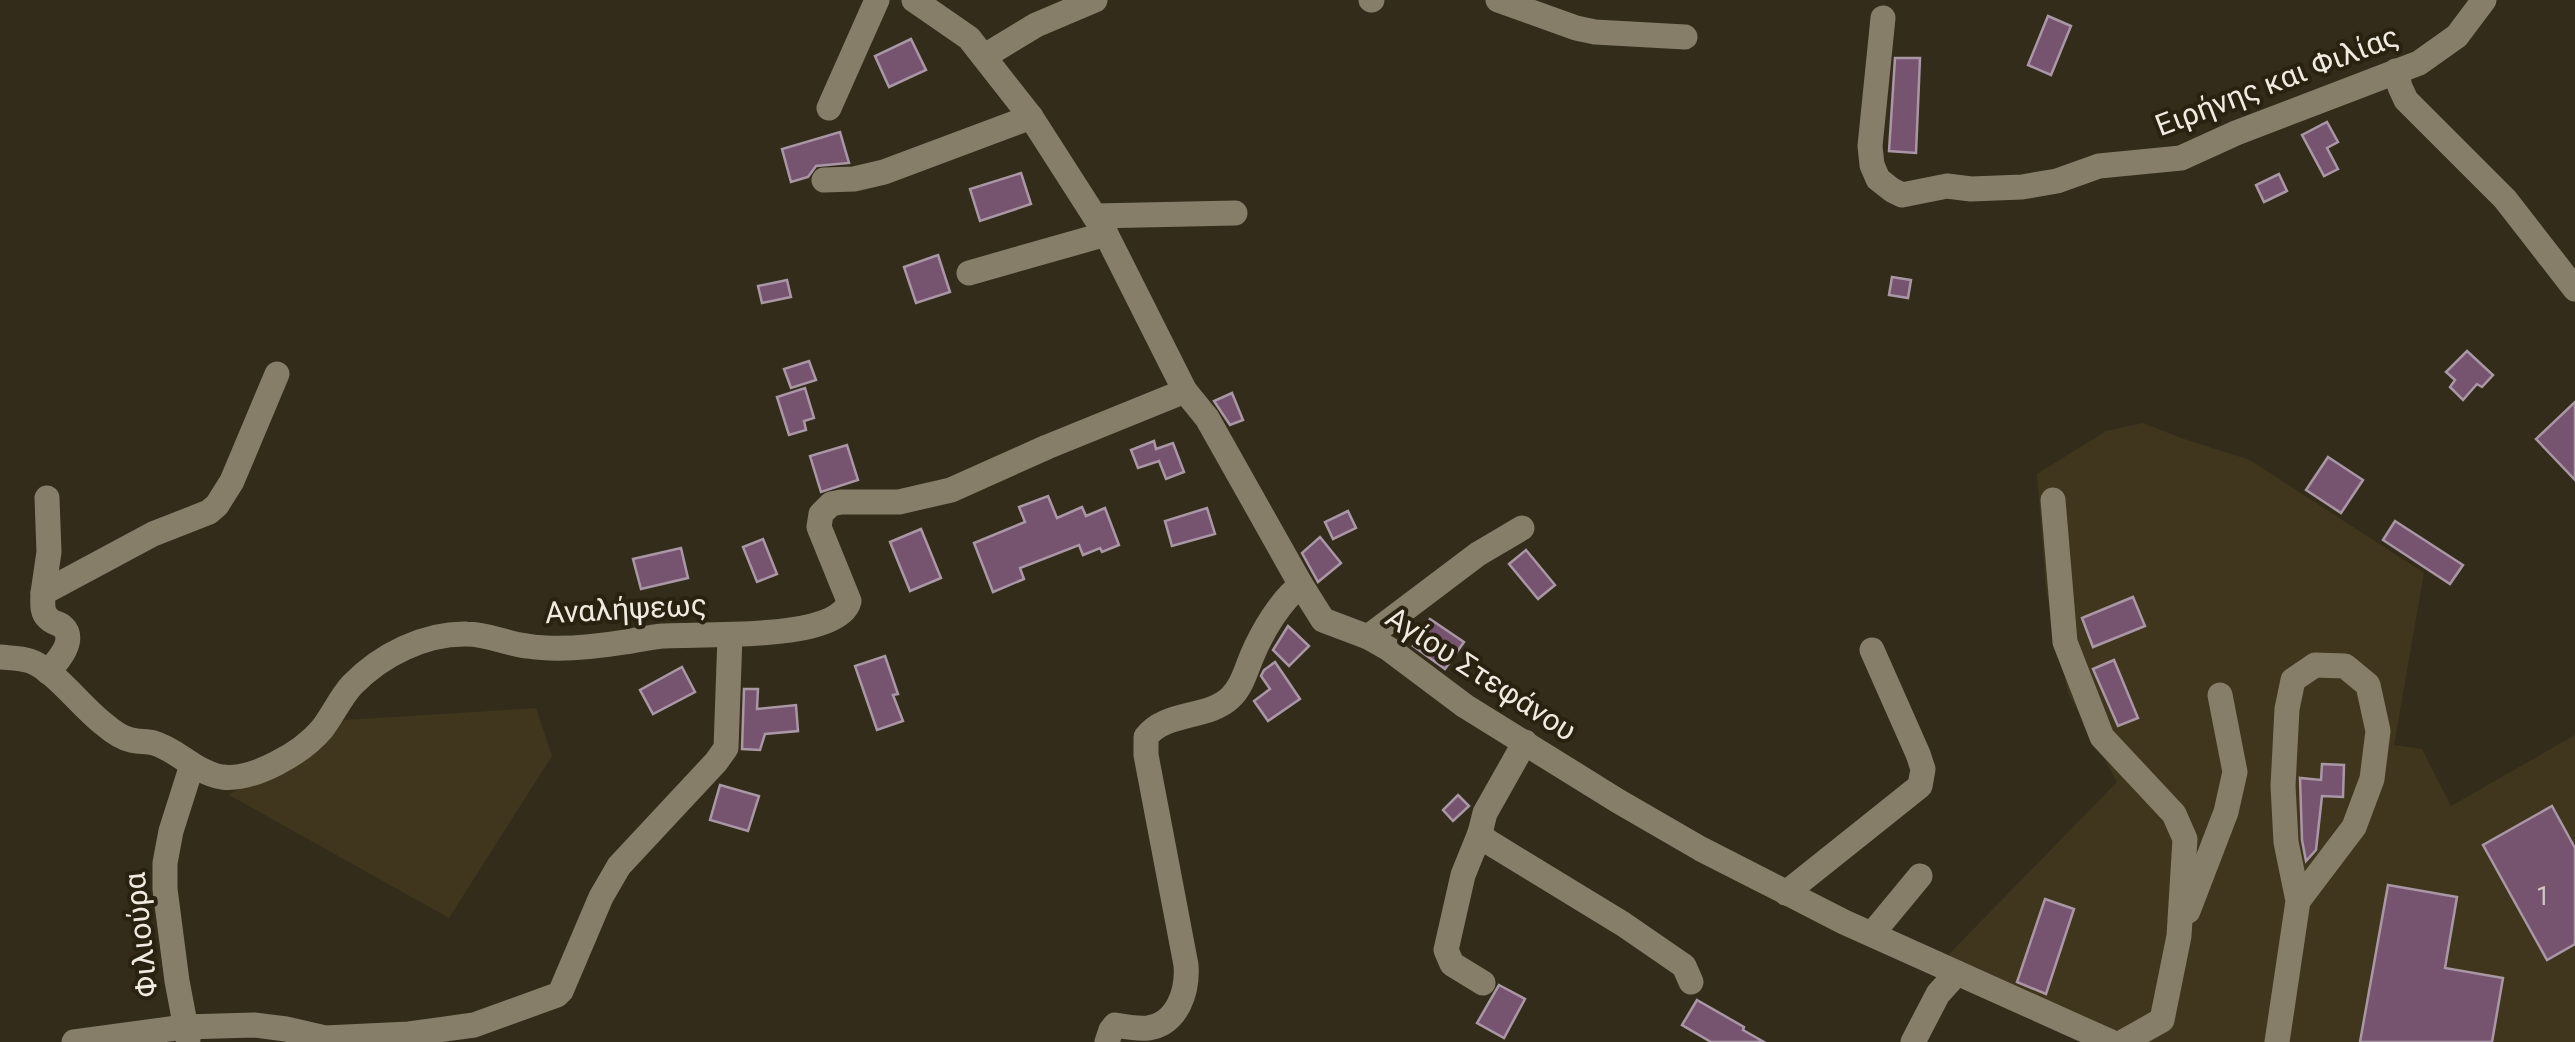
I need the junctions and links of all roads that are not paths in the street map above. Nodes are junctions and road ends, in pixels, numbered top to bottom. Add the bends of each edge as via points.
1 (877, 0) edge
2 (914, 0) edge
3 (1095, 0) edge
4 (1498, 0) edge
5 (2484, 0) edge
6 (1040, 12) edge
7 (1883, 18) dead end
8 (1685, 37) dead end
9 (986, 56) junction
10 (2396, 71) junction
11 (829, 108) dead end
12 (1032, 116) junction
13 (824, 180) dead end
14 (1235, 213) dead end
15 (1100, 225) junction
16 (970, 273) dead end
17 (2575, 288) edge
18 (276, 374) dead end
19 (1185, 390) junction
20 (48, 498) dead end
21 (2053, 500) dead end
22 (1522, 528) dead end
23 (1301, 585) junction
24 (44, 593) junction
25 (730, 636) junction
26 (1368, 636) junction
27 (1872, 650) dead end
28 (0, 657) edge
29 (48, 672) junction
30 (2220, 696) dead end
31 (1524, 742) junction
32 (192, 765) junction
33 (1480, 833) junction
34 (1920, 876) dead end
35 (1786, 892) junction
36 (2298, 901) junction
37 (1872, 934) junction
38 (2180, 936) junction
39 (1957, 973) junction
40 (1691, 982) dead end
41 (1483, 983) dead end
42 (2166, 1031) edge
43 (187, 1034) edge
44 (74, 1042) edge
45 (1107, 1042) edge
46 (1913, 1042) edge
47 (2111, 1042) edge
48 (2123, 1042) edge
49 (2277, 1042) edge

1 - 11 street
2 - 9 street, Αγίου Στεφάνου
3 - 6 street
4 - 8 street via 1576,28
5 - 10 street, Ειρήνης και Φιλίας via 2450,42
6 - 9 street
7 - 10 street, Ειρήνης και Φιλίας via 1872,165 1878,179 1902,194 1946,186 2022,187 2098,166 2182,158
9 - 12 street, Αγίου Στεφάνου
10 - 17 street via 2408,102 2505,199
12 - 13 street via 884,172
12 - 15 street, Αγίου Στεφάνου
14 - 15 street
15 - 16 street
15 - 19 street, Αγίου Στεφάνου
18 - 24 street via 217,505
19 - 23 street, Αγίου Στεφάνου
19 - 25 street, Αναλήψεως via 951,490 899,502 832,504 819,527 848,593 847,610 796,629
20 - 24 street
21 - 38 street via 2065,642 2102,737 2174,814 2185,839
22 - 26 street
23 - 26 street, Αγίου Στεφάνου via 1323,620
23 - 45 street via 1257,644 1232,696 1146,736 1186,983 1164,1022 1115,1025
24 - 29 street via 44,614 68,632
25 - 32 street, Αναλήψεως via 566,648 474,634 440,637 376,664 350,687 320,732 260,771 222,777
25 - 43 street via 726,748 619,866 556,995 474,1025 409,1034 325,1038 261,1025
26 - 31 street, Αγίου Στεφάνου
27 - 35 street via 1918,754 1920,786
28 - 29 street, Αναλήψεως
29 - 32 street, Αναλήψεως via 113,731 155,743
30 - 38 street via 2234,772
31 - 33 street
31 - 35 street, Αγίου Στεφάνου via 1664,828
32 - 43 street, Φιλιούρα via 164,862
33 - 40 street via 1684,966
33 - 41 street via 1446,950 1452,964
34 - 37 street
35 - 37 street, Αγίου Στεφάνου
36 - 36 street via 2354,827 2372,779 2378,731 2368,684 2345,666 2315,665 2293,680 2287,709 2286,842
36 - 49 street
37 - 39 street, Αγίου Στεφάνου
38 - 42 street
39 - 46 street
39 - 47 street, Αγίου Στεφάνου
42 - 48 street
43 - 44 street

